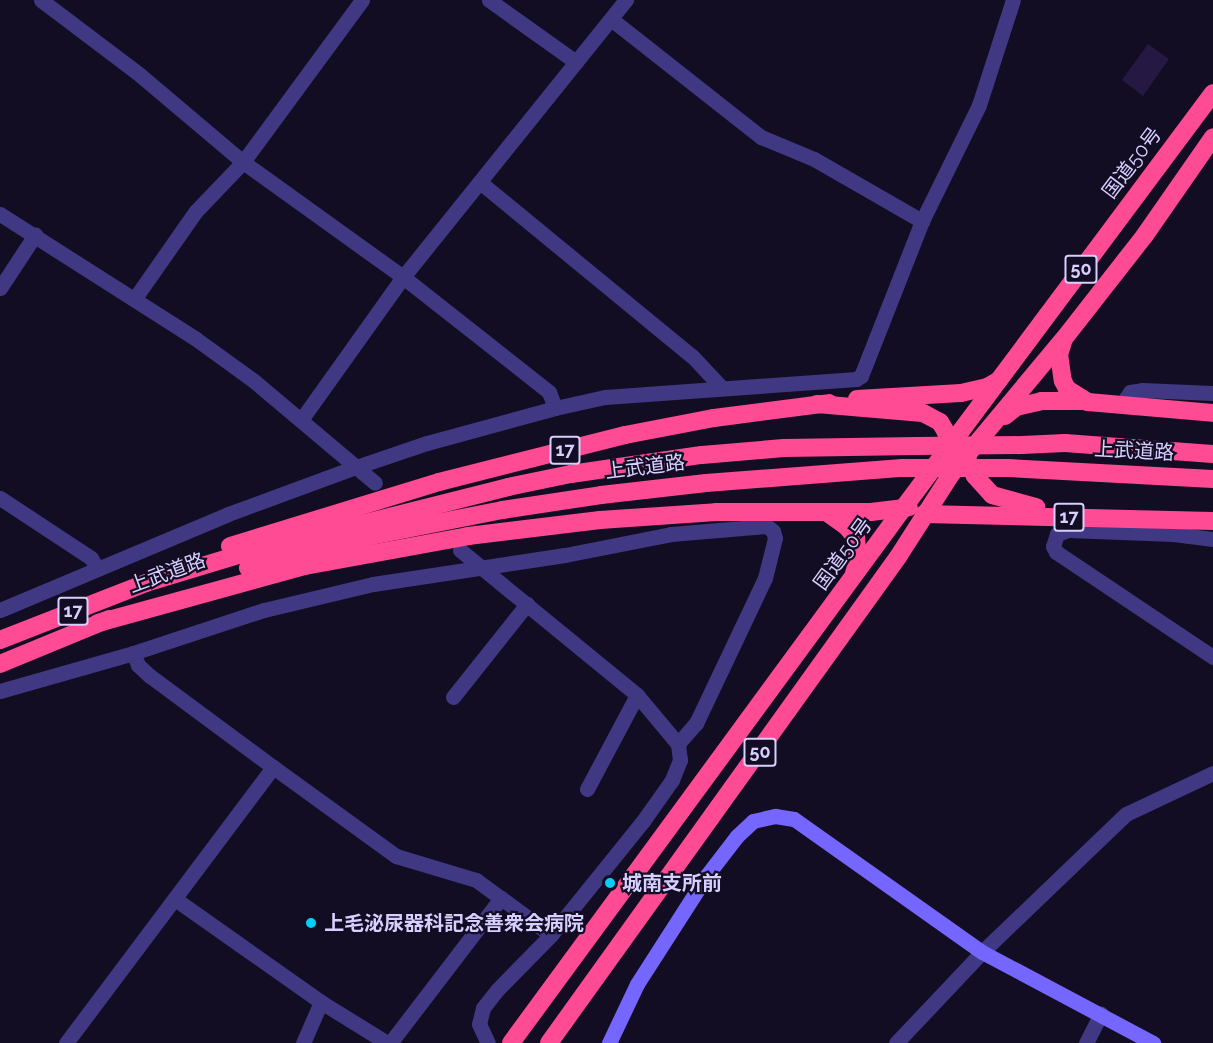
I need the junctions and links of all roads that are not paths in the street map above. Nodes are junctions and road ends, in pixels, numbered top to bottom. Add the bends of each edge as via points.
1 (41, 0) edge
2 (362, 0) edge
3 (489, 0) edge
4 (626, 0) edge
5 (1013, 0) edge
6 (611, 19) junction
7 (576, 62) junction
8 (1213, 93) edge
9 (1213, 137) edge
10 (243, 162) junction
11 (481, 183) junction
12 (0, 214) edge
13 (922, 221) junction
14 (35, 235) junction
15 (403, 277) junction
16 (0, 288) edge
17 (135, 298) junction
18 (1063, 340) junction
19 (998, 381) junction
20 (722, 388) junction
21 (1213, 393) edge
22 (1088, 402) junction
23 (817, 404) junction
24 (1126, 404) junction
25 (555, 408) junction
26 (1213, 413) edge
27 (301, 420) junction
28 (964, 428) junction
29 (990, 428) junction
30 (950, 446) junction
31 (1213, 454) edge
32 (965, 458) junction
33 (356, 467) junction
34 (952, 473) junction
35 (1213, 479) edge
36 (375, 483) dead end
37 (0, 498) edge
38 (902, 510) junction
39 (826, 512) junction
40 (924, 514) junction
41 (1080, 518) junction
42 (1213, 521) edge
43 (1151, 526) junction
44 (1213, 539) edge
45 (460, 550) dead end
46 (478, 566) junction
47 (97, 568) junction
48 (146, 583) junction
49 (849, 586) junction
50 (527, 604) junction
51 (0, 610) edge
52 (98, 623) junction
53 (0, 640) edge
54 (133, 652) junction
55 (1213, 657) edge
56 (0, 664) edge
57 (0, 691) edge
58 (637, 695) junction
59 (453, 697) dead end
60 (678, 744) junction
61 (273, 767) junction
62 (1213, 773) edge
63 (587, 789) dead end
64 (501, 898) junction
65 (175, 899) junction
66 (551, 935) junction
67 (982, 952) junction
68 (321, 1002) junction
69 (1101, 1014) junction
70 (66, 1043) edge
71 (303, 1043) edge
72 (389, 1043) edge
73 (488, 1043) edge
74 (511, 1043) edge
75 (549, 1043) edge
76 (609, 1043) edge
77 (896, 1043) edge
78 (1086, 1043) edge
79 (1153, 1043) edge

1 - 10 street via 140,75
2 - 10 street
3 - 7 street
4 - 6 street
5 - 13 street via 978,105
6 - 7 street
6 - 13 street via 761,136 814,159
7 - 11 street
8 - 19 highway, 国道50号 / 50
9 - 18 highway, 50 via 1144,236
10 - 15 street
10 - 17 street via 196,211
11 - 15 street
11 - 20 street via 693,357
12 - 14 street
13 - 20 street via 861,376
14 - 16 street
14 - 17 street
15 - 25 street via 549,392
15 - 27 street
17 - 27 street via 254,381
18 - 22 highway via 1059,354 1063,381 1067,389
18 - 29 highway, 50
19 - 23 highway, 17 via 961,393
19 - 28 highway, 国道50号 / 50
20 - 25 street via 605,397
21 - 24 street via 1142,390 1130,392
22 - 24 highway
22 - 29 highway via 1041,400 1016,407
23 - 30 highway, 17 via 923,413 940,422
23 - 48 highway, 17 via 665,426 439,482 265,534
24 - 26 highway
25 - 33 street
27 - 33 street
28 - 30 highway, 国道50号 / 50
28 - 32 highway
29 - 32 highway, 50
30 - 34 highway, 17
30 - 38 highway, 国道50号 / 50
31 - 48 highway, 上武道路 / 17, bridge via 1065,443 738,451 571,474 324,531
32 - 34 highway, 50
32 - 41 highway via 992,495 1026,505 1073,511
33 - 36 street
33 - 47 street
34 - 38 highway via 925,497
34 - 40 highway, 50
35 - 52 highway, 上武道路 / 17, bridge via 1008,468 902,468 642,490 371,536 244,569
37 - 47 street via 91,558
38 - 39 highway, 17
38 - 49 highway, 国道50号 / 50
39 - 49 highway via 856,538 858,561
39 - 52 highway, 17 via 716,512 600,520 421,543 247,580
40 - 41 highway, 17
40 - 75 highway, 50 via 898,557
41 - 43 highway, 17
42 - 43 highway, 17
43 - 44 street
43 - 55 street via 1068,530 1057,534 1053,546 1056,552
45 - 46 street
46 - 50 street
46 - 54 street via 373,584 264,610
46 - 60 street via 565,555 686,531 771,529 775,538 765,578 696,723
47 - 51 street
48 - 53 highway, 上武道路 / 17
49 - 74 highway, 国道50号 / 50
50 - 58 street
50 - 59 street
52 - 56 highway, 上武道路 / 17
54 - 57 street
54 - 61 street via 138,665 150,676
58 - 60 street
58 - 63 street
60 - 66 street via 680,760 672,780
61 - 64 street via 396,856 476,880
61 - 65 street
62 - 67 street via 1126,814
64 - 66 street
64 - 72 street
65 - 68 street
65 - 70 street
66 - 73 street via 483,1008 479,1024
67 - 69 street
67 - 76 street via 794,819 775,816 753,821 708,875 637,984
67 - 77 street
68 - 71 street
68 - 72 street
69 - 78 street
69 - 79 street

